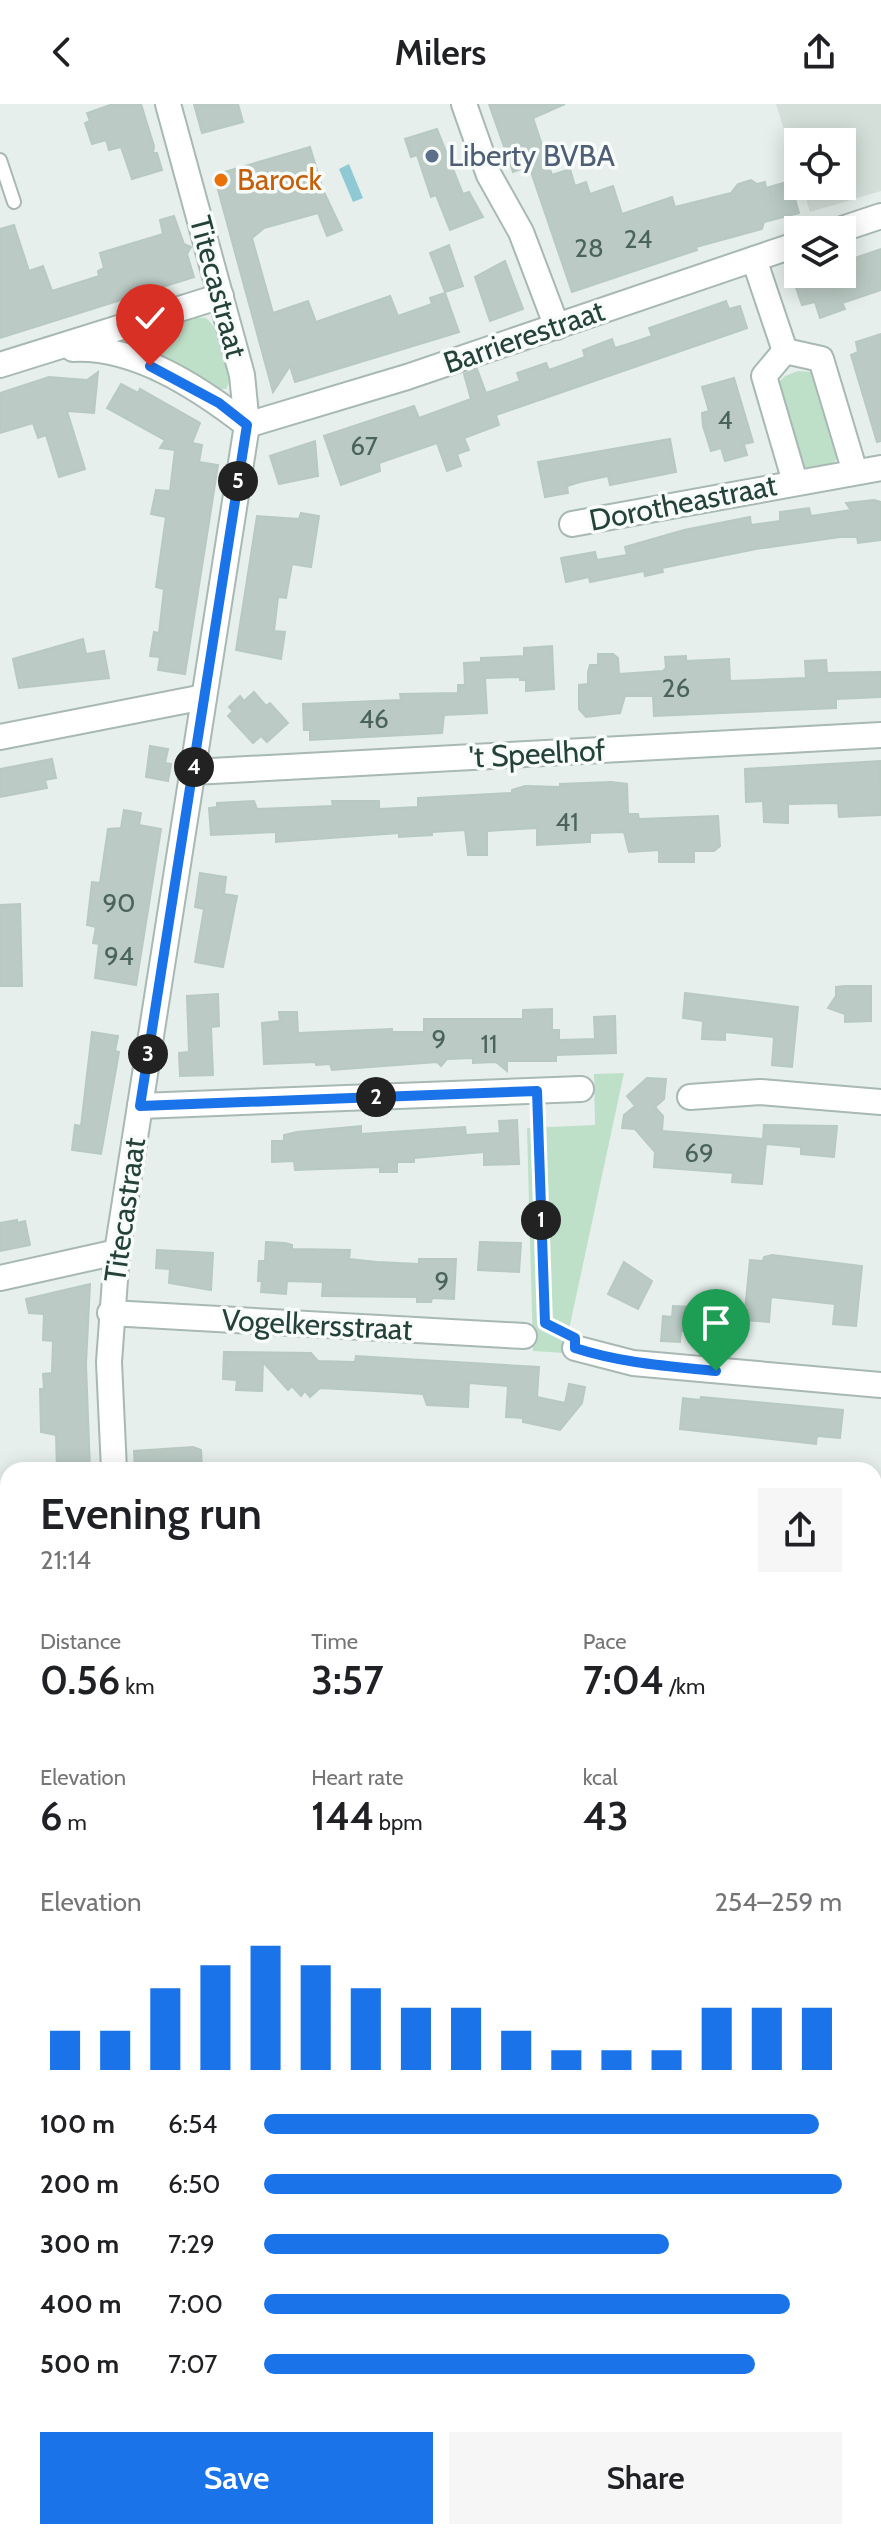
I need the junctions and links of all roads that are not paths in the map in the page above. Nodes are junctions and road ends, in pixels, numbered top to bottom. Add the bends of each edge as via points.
1 (168, 104) edge
2 (464, 104) edge
3 (0, 160) edge
4 (14, 202) dead end
5 (881, 216) edge
6 (856, 224) edge
7 (784, 249) edge
8 (754, 259) junction
9 (221, 296) junction
10 (557, 327) junction
11 (785, 351) junction
12 (39, 353) junction
13 (0, 365) edge
14 (247, 425) junction
15 (881, 468) edge
16 (855, 472) junction
17 (795, 482) junction
18 (572, 524) dead end
19 (204, 697) junction
20 (881, 735) edge
21 (0, 737) edge
22 (193, 772) junction
23 (581, 1089) dead end
24 (690, 1097) dead end
25 (881, 1102) edge
26 (140, 1106) junction
27 (117, 1252) junction
28 (0, 1278) edge
29 (110, 1313) junction
30 (524, 1336) dead end
31 (575, 1348) road end
32 (881, 1385) edge
33 (114, 1462) edge

1 - 9 street, Titecastraat
2 - 10 street via 489,175 521,232
3 - 4 lane
5 - 6 street
7 - 8 street, Barrierestraat
8 - 10 street, Barrierestraat
8 - 11 street
9 - 12 street
9 - 14 street, Titecastraat via 242,375
10 - 14 street, Barrierestraat
11 - 16 street via 821,359
11 - 17 street, Dorotheastraat via 764,376
12 - 13 street
12 - 14 street via 85,348 126,356 219,403
14 - 19 street, Titecastraat
15 - 16 street, Dorotheastraat
16 - 17 street, Dorotheastraat
17 - 18 street, Dorotheastraat
19 - 21 street
19 - 22 street, Titecastraat
20 - 22 street, 't Speelhof
22 - 26 street, Titecastraat
23 - 26 street
24 - 25 street via 760,1092
26 - 27 street, Titecastraat
27 - 28 street
27 - 29 street, Titecastraat
29 - 30 street, Vogelkersstraat
29 - 33 street, Titecastraat
31 - 32 street via 633,1363

